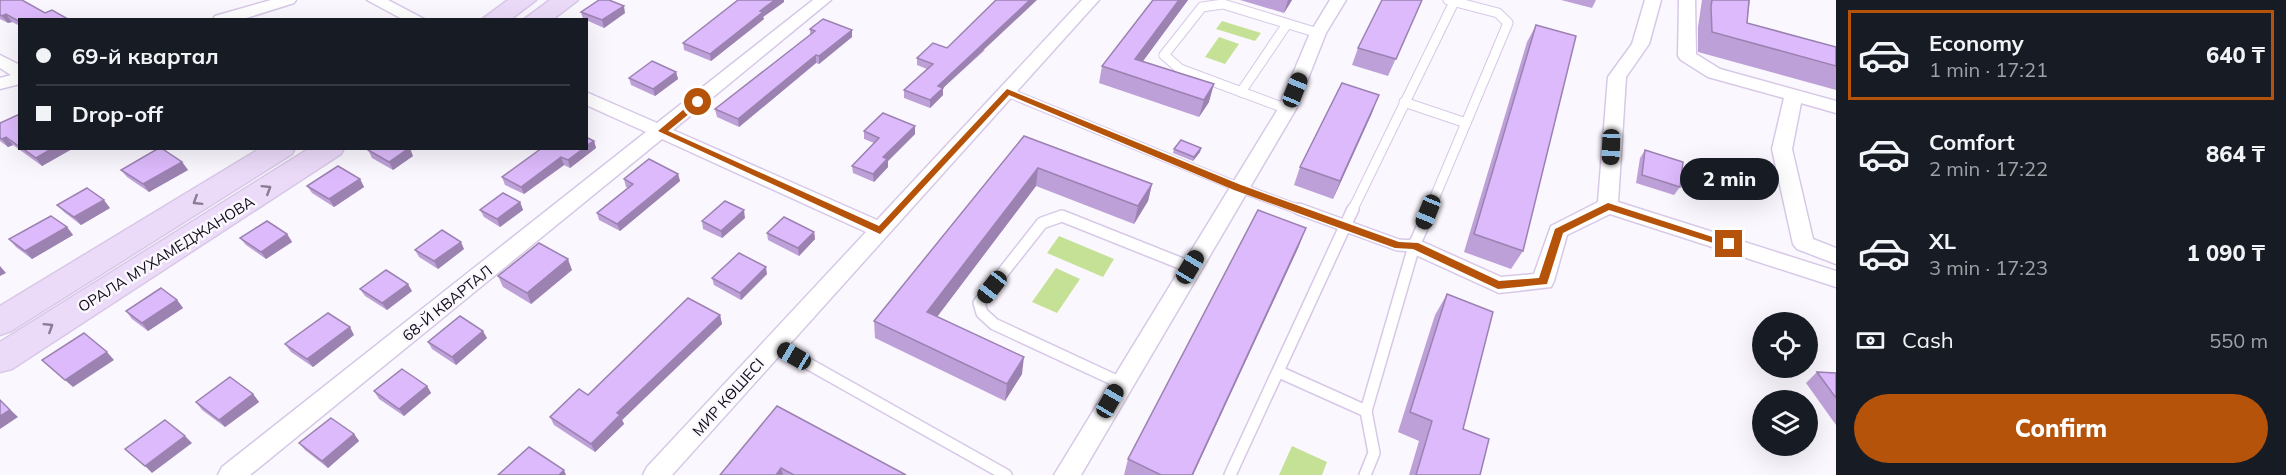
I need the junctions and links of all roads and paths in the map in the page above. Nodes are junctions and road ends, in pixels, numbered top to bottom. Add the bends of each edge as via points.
1 (288, 0) edge
2 (375, 0) edge
3 (524, 0) edge
4 (566, 0) edge
5 (823, 0) edge
6 (1091, 0) edge
7 (1338, 0) edge
8 (1653, 0) edge
9 (1687, 0) edge
10 (1451, 1) edge
11 (228, 18) edge
12 (414, 18) edge
13 (495, 18) edge
14 (538, 18) edge
15 (1287, 24) junction
16 (1318, 33) junction
17 (0, 60) edge
18 (18, 72) edge
19 (18, 79) edge
20 (0, 84) edge
21 (1007, 92) junction
22 (1241, 92) junction
23 (1794, 95) junction
24 (588, 99) edge
25 (1404, 102) junction
26 (1836, 107) edge
27 (1287, 109) junction
28 (1466, 123) junction
29 (662, 131) junction
30 (279, 150) edge
31 (328, 150) edge
32 (1238, 187) junction
33 (1608, 206) junction
34 (1345, 226) junction
35 (880, 230) junction
36 (1414, 246) junction
37 (1836, 256) edge
38 (1190, 267) junction
39 (1836, 279) edge
40 (0, 322) edge
41 (775, 345) junction
42 (0, 359) edge
43 (1279, 372) junction
44 (1121, 382) junction
45 (1365, 411) junction
46 (231, 475) edge
47 (656, 475) edge
48 (1006, 475) edge
49 (1067, 475) edge
50 (1230, 475) edge
51 (1365, 475) edge

1 - 11 street
2 - 12 street
3 - 13 street
4 - 14 street
5 - 29 street, 68-Й КВАРТАЛ
6 - 21 street, МИР КӨШЕСІ
7 - 16 street
8 - 33 street via 1640,44 1617,77
9 - 23 street via 1687,56 1714,73
10 - 25 lane
10 - 28 lane via 1498,13 1508,23
15 - 16 lane
15 - 22 lane
15 - 22 lane via 1223,4 1210,4 1202,7 1164,55 1180,69
16 - 27 street
17 - 18 street
19 - 20 street
21 - 32 lane
21 - 35 street, МИР КӨШЕСІ
22 - 27 lane
23 - 26 street
23 - 37 street via 1782,149 1793,204 1804,243
24 - 29 street
25 - 28 lane
25 - 34 lane
27 - 32 street
28 - 36 lane
29 - 35 street
29 - 46 street, 68-Й КВАРТАЛ
30 -> 40 street, ОРАЛА МУХАМЕДЖАНОВА
42 -> 31 street, ОРАЛА МУХАМЕДЖАНОВА
32 - 34 lane
32 - 38 street
33 - 36 street via 1558,231 1543,281 1498,285
33 - 39 street
34 - 36 lane via 1398,245
34 - 43 lane
35 - 41 street, МИР КӨШЕСІ
36 - 45 lane
38 - 44 street
38 - 44 lane via 1062,216 1042,223 979,303 982,313 994,324
41 - 47 street, МИР КӨШЕСІ
41 - 48 lane
43 - 45 lane
43 - 50 lane
44 - 49 street
45 - 51 lane via 1374,453

